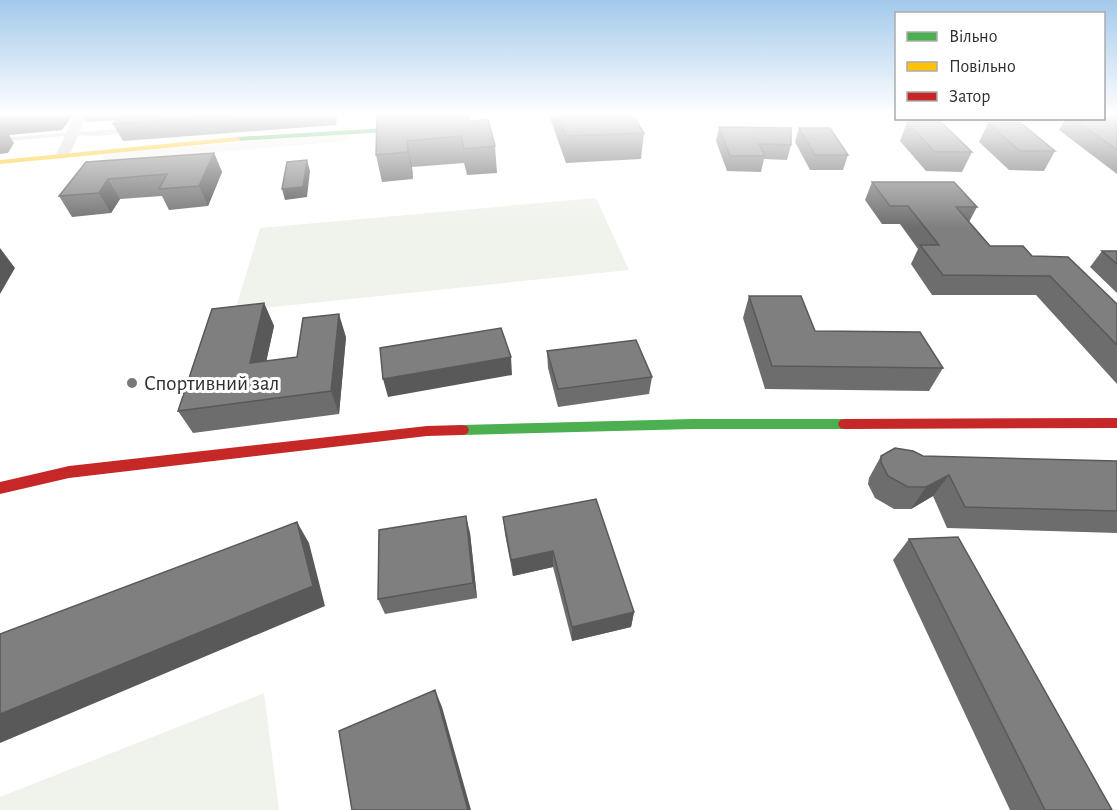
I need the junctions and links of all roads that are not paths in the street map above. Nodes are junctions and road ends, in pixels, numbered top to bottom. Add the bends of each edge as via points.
1 (78, 153) edge
2 (63, 154) joint
3 (0, 162) edge
4 (1117, 423) edge
5 (0, 488) edge

1 - 2 street
2 - 3 street
4 - 5 street via 693,424 427,431 69,472

